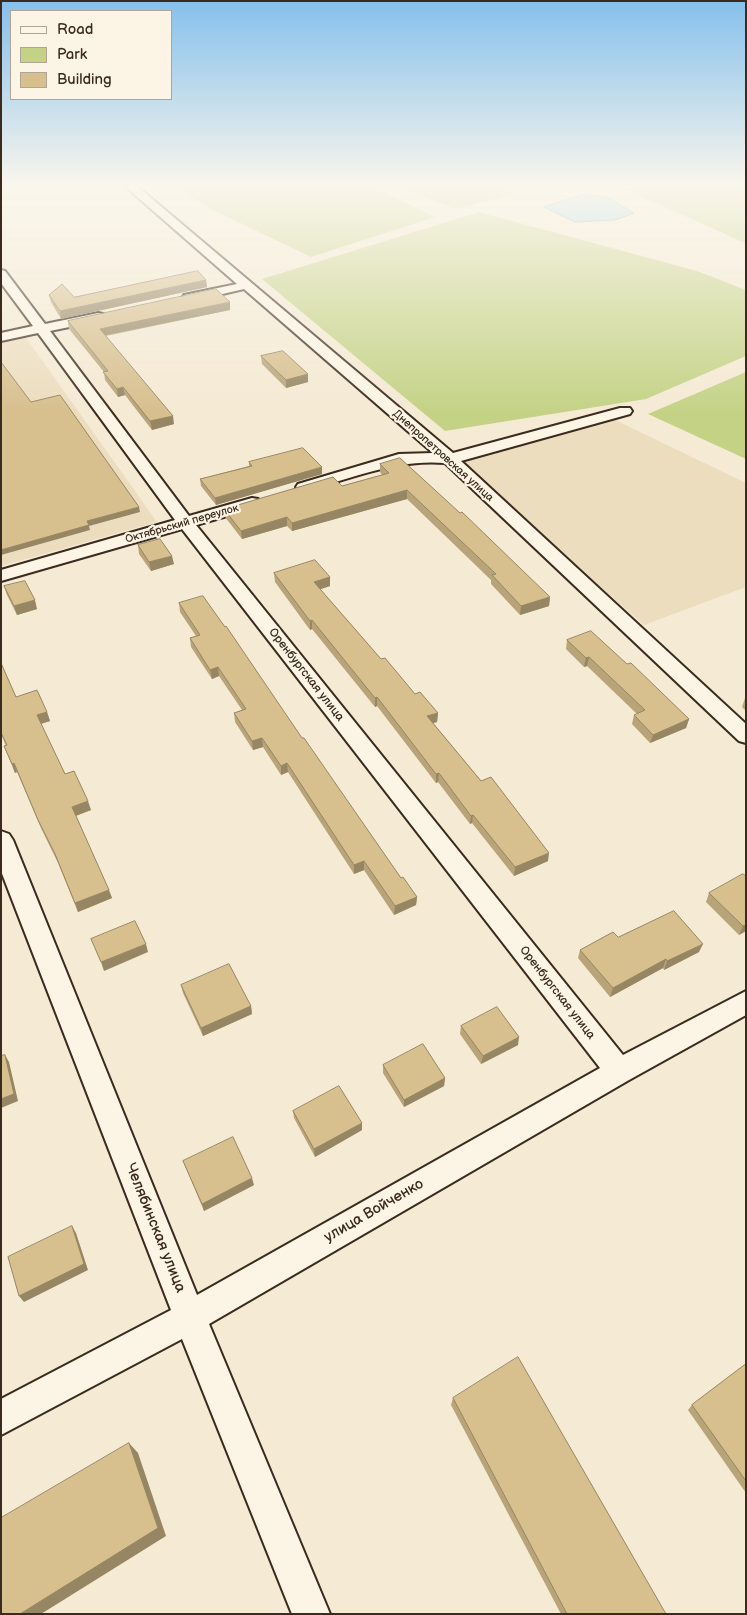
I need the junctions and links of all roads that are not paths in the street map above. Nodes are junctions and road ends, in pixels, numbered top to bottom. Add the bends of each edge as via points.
1 (220, 262) edge
2 (1, 274) edge
3 (247, 285) junction
4 (178, 300) edge
5 (110, 314) edge
6 (41, 328) junction
7 (1, 338) edge
8 (625, 411) dead end
9 (450, 459) junction
10 (288, 492) edge
11 (269, 498) edge
12 (186, 523) junction
13 (1, 576) edge
14 (746, 736) edge
15 (1, 840) edge
16 (746, 1002) edge
17 (618, 1071) junction
18 (190, 1317) junction
19 (1, 1418) edge
20 (311, 1614) edge

1 - 3 street, Днепропетровская улица
2 - 6 street, Оренбургская улица
3 - 4 street
3 - 9 street, Днепропетровская улица
5 - 6 street
6 - 7 street
6 - 12 street, Оренбургская улица
8 - 9 street
9 - 10 street via 399,459
9 - 14 street, Днепропетровская улица
11 - 12 street, Октябрьский переулок
12 - 13 street, Октябрьский переулок
12 - 17 street, Оренбургская улица
15 - 18 street, Челябинская улица
16 - 17 street, улица Войченко
17 - 18 street, улица Войченко
18 - 19 street, улица Войченко
18 - 20 street, Челябинская улица

